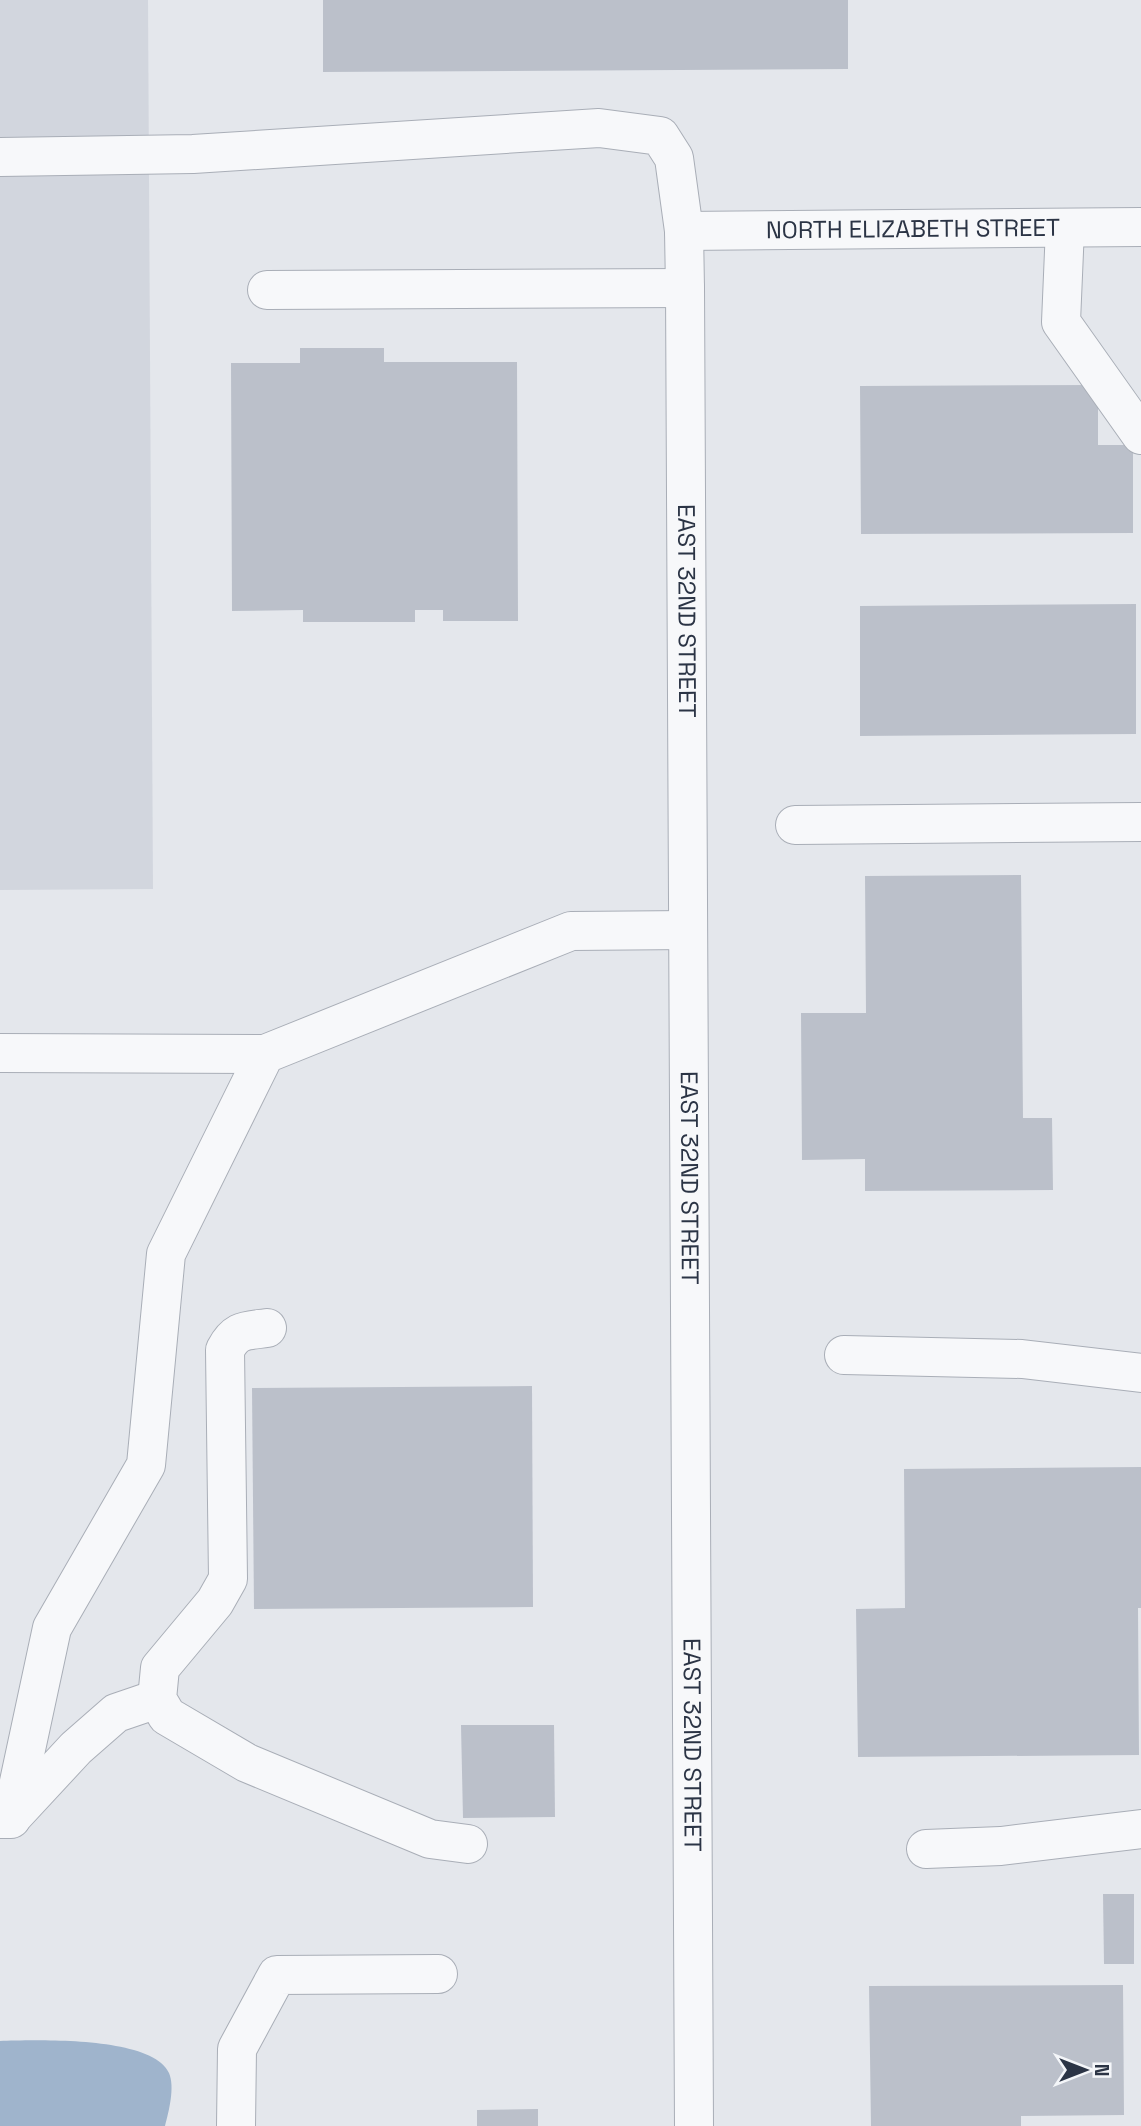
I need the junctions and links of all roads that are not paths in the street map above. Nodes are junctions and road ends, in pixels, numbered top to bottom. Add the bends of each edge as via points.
1 (0, 157) edge
2 (1141, 227) edge
3 (1065, 228) junction
4 (684, 231) junction
5 (685, 288) junction
6 (267, 290) dead end
7 (1141, 435) edge
8 (1141, 822) edge
9 (795, 825) dead end
10 (688, 930) junction
11 (0, 1053) edge
12 (265, 1054) junction
13 (267, 1328) dead end
14 (844, 1354) dead end
15 (1141, 1373) edge
16 (157, 1699) junction
17 (5, 1819) edge
18 (1141, 1829) edge
19 (468, 1844) dead end
20 (926, 1849) dead end
21 (438, 1974) dead end
22 (236, 2126) edge
23 (694, 2126) edge

1 - 4 street, EAST 32ND STREET via 193,154 599,128 660,136 674,158
2 - 3 street, NORTH ELIZABETH STREET
3 - 4 street, NORTH ELIZABETH STREET
3 - 7 street via 1061,322
4 - 5 street, EAST 32ND STREET
5 - 6 street
5 - 10 street, EAST 32ND STREET
8 - 9 street
10 - 12 street via 571,931
10 - 23 street, EAST 32ND STREET
11 - 12 street
12 - 17 street via 166,1254 146,1465 52,1628
13 - 16 street via 232,1336 225,1350 228,1579 215,1602 160,1668
14 - 15 street via 1022,1359
16 - 17 street via 116,1713
16 - 19 street via 167,1716 247,1763 430,1839
18 - 20 street via 1002,1846
21 - 22 street via 277,1975 237,2049

